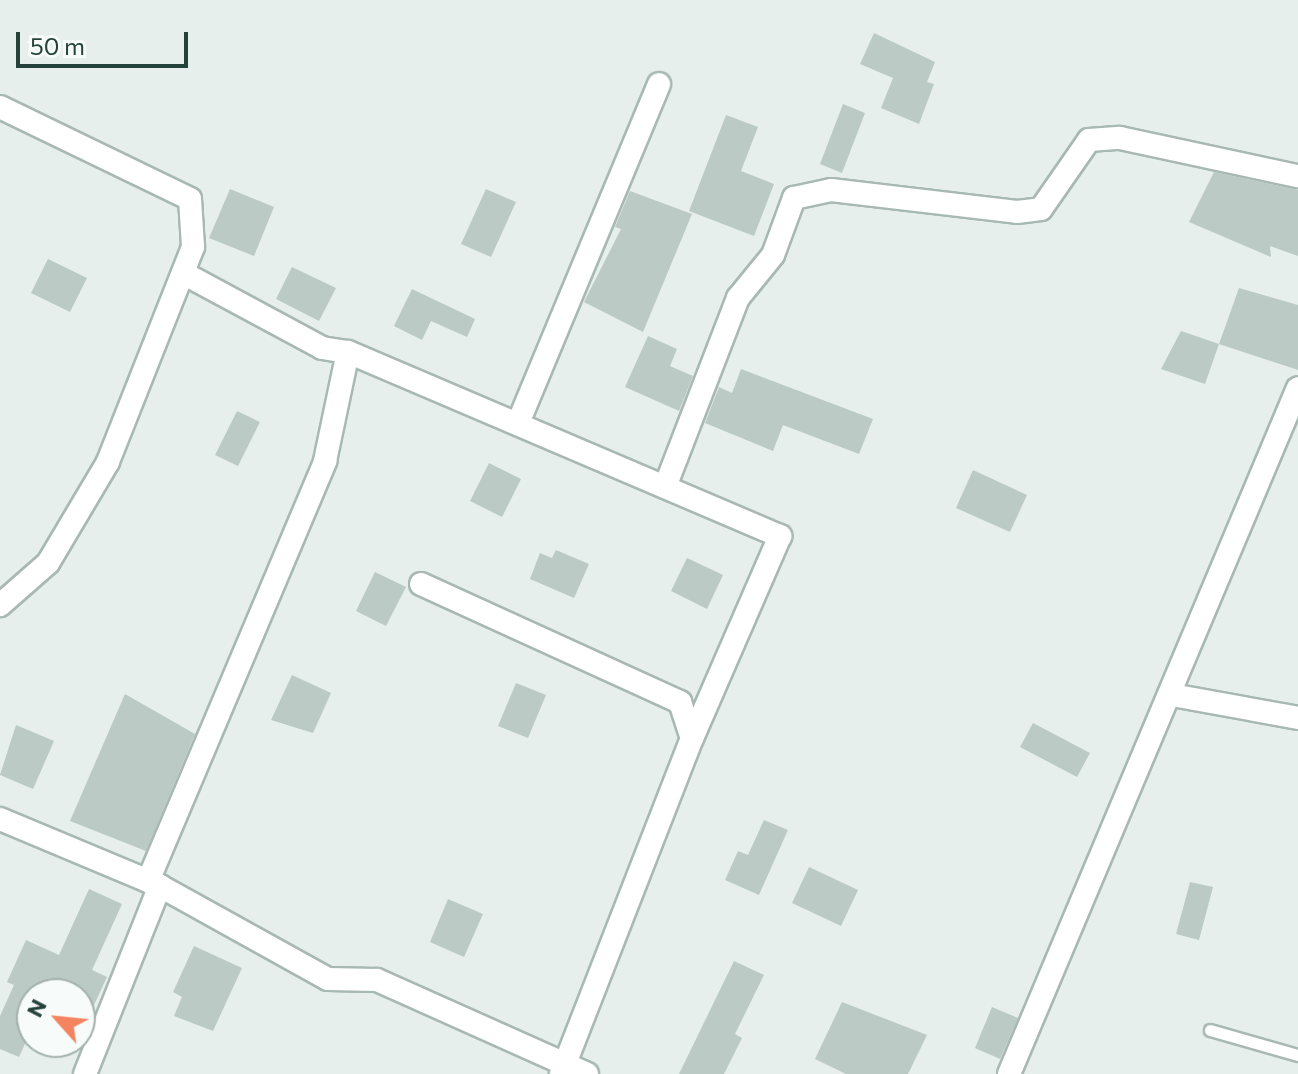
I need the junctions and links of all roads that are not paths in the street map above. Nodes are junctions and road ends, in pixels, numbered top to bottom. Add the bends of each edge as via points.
1 (659, 84) dead end
2 (0, 107) edge
3 (1298, 176) edge
4 (183, 273) junction
5 (348, 352) junction
6 (1298, 388) edge
7 (518, 423) junction
8 (665, 487) junction
9 (421, 584) dead end
10 (4, 597) edge
11 (1172, 695) junction
12 (1298, 718) edge
13 (692, 738) junction
14 (0, 819) edge
15 (154, 884) junction
16 (1210, 1030) dead end
17 (1298, 1055) edge
18 (563, 1069) edge
19 (85, 1074) edge
20 (587, 1074) edge
21 (1009, 1074) edge

1 - 7 street
2 - 4 street via 190,199 193,247
3 - 8 street via 1120,138 1089,140 1041,209 1017,212 831,190 794,198 773,255 738,298
4 - 5 street via 322,348
4 - 10 street via 108,462 48,563
5 - 7 street
5 - 15 street via 325,461
6 - 11 street
7 - 8 street
8 - 13 street via 780,536
9 - 13 street via 680,702
11 - 12 street
11 - 21 street
13 - 18 street
14 - 15 street
15 - 18 street via 328,979 377,980
15 - 19 street
16 - 17 lane
18 - 20 street

